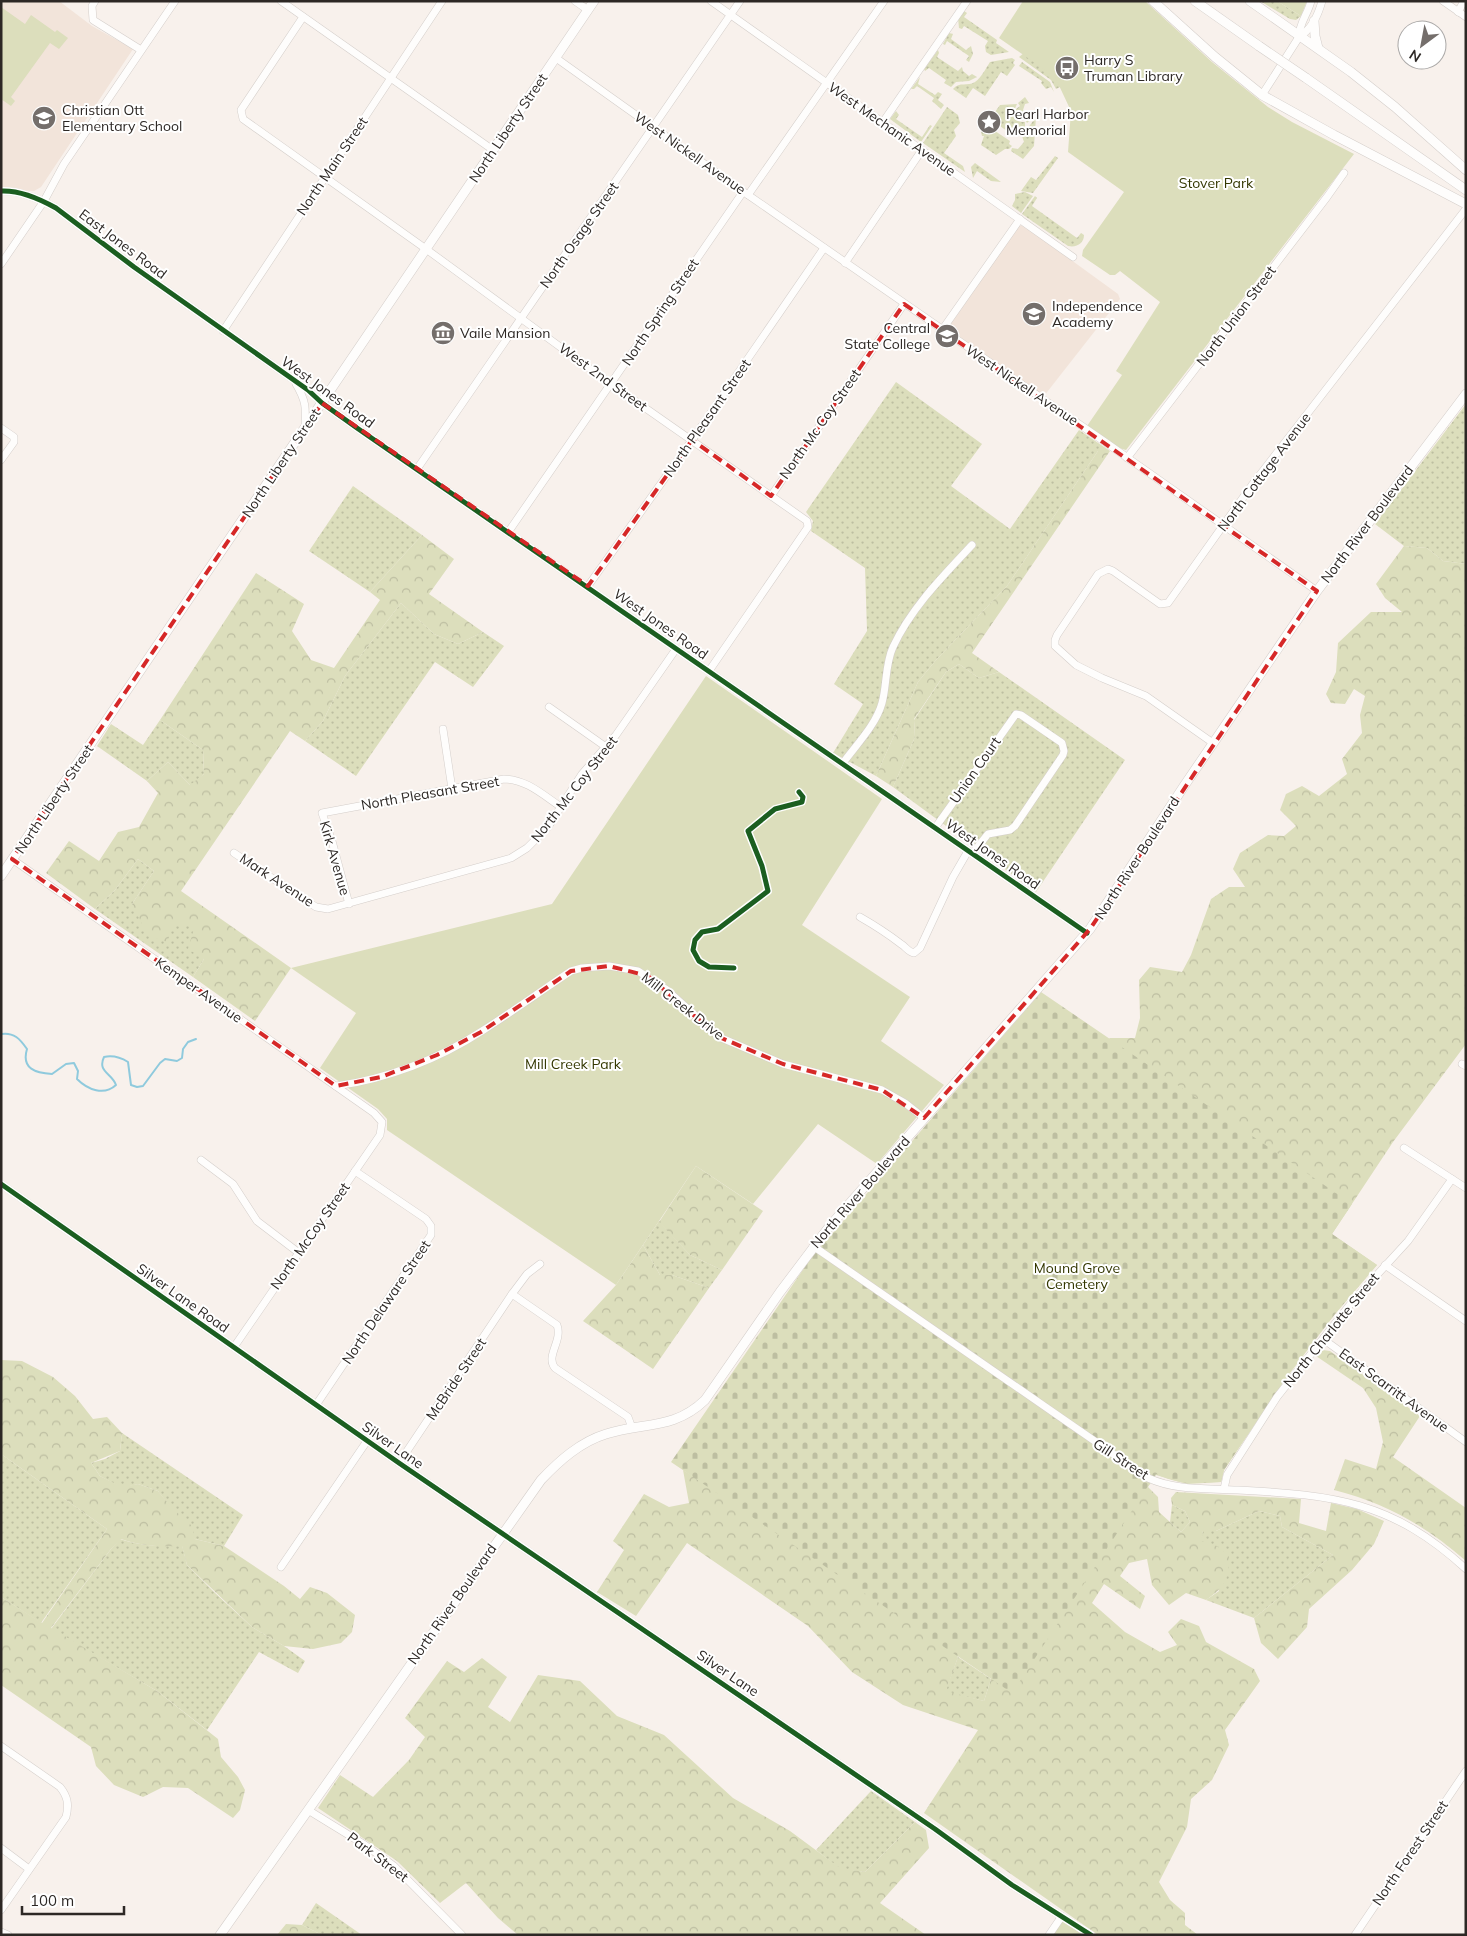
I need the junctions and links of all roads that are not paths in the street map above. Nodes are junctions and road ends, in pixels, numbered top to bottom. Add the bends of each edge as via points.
1 (95, 1) edge
2 (175, 1) edge
3 (281, 1) edge
4 (442, 1) edge
5 (575, 1) edge
6 (594, 1) edge
7 (711, 1) edge
8 (740, 1) edge
9 (884, 1) edge
10 (966, 1) edge
11 (1153, 1) edge
12 (1195, 1) edge
13 (1250, 1) edge
14 (1312, 1) edge
15 (1322, 1) edge
16 (1327, 1) edge
17 (1443, 1) edge
18 (1464, 1) edge
19 (291, 4) edge
20 (588, 10) junction
21 (1319, 12) junction
22 (1458, 12) junction
23 (731, 15) junction
24 (303, 17) junction
25 (1466, 17) edge
26 (1314, 21) junction
27 (1299, 37) junction
28 (1318, 48) junction
29 (142, 50) junction
30 (556, 58) junction
31 (391, 77) junction
32 (827, 83) junction
33 (1262, 95) junction
34 (883, 122) junction
35 (653, 127) junction
36 (493, 150) junction
37 (922, 150) junction
38 (1466, 170) edge
39 (1344, 173) dead end
40 (324, 177) junction
41 (1466, 190) edge
42 (1, 192) edge
43 (745, 193) junction
44 (44, 201) junction
45 (1466, 204) edge
46 (1466, 209) edge
47 (1020, 219) junction
48 (824, 248) junction
49 (426, 249) junction
50 (1073, 257) dead end
51 (845, 263) junction
52 (1, 264) edge
53 (904, 304) junction
54 (521, 318) junction
55 (942, 330) junction
56 (224, 331) junction
57 (294, 381) junction
58 (611, 384) junction
59 (1466, 394) edge
60 (322, 403) junction
61 (305, 427) junction
62 (1, 428) edge
63 (692, 440) junction
64 (1127, 458) junction
65 (1, 460) edge
66 (418, 469) junction
67 (771, 496) junction
68 (1224, 525) junction
69 (509, 532) junction
70 (972, 545) dead end
71 (588, 586) junction
72 (1316, 591) junction
73 (676, 649) junction
74 (709, 671) junction
75 (550, 707) dead end
76 (443, 729) dead end
77 (1213, 743) junction
78 (606, 748) junction
79 (843, 763) junction
80 (452, 790) junction
81 (561, 807) junction
82 (322, 813) joint
83 (935, 828) junction
84 (234, 853) dead end
85 (970, 853) junction
86 (12, 860) junction
87 (1, 876) edge
88 (348, 904) junction
89 (860, 917) dead end
90 (1087, 933) junction
91 (336, 1086) junction
92 (924, 1118) junction
93 (382, 1124) joint
94 (1404, 1148) dead end
95 (201, 1160) dead end
96 (355, 1171) junction
97 (1452, 1179) junction
98 (1, 1184) edge
99 (1466, 1188) edge
100 (814, 1246) junction
101 (299, 1253) junction
102 (540, 1264) dead end
103 (1385, 1265) junction
104 (512, 1294) junction
105 (1466, 1321) edge
106 (1322, 1339) junction
107 (234, 1347) junction
108 (316, 1405) junction
109 (632, 1428) junction
110 (352, 1430) joint
111 (367, 1440) junction
112 (1466, 1442) edge
113 (399, 1463) junction
114 (1224, 1489) junction
115 (503, 1534) junction
116 (281, 1567) dead end
117 (1466, 1569) edge
118 (1, 1746) edge
119 (1466, 1772) edge
120 (308, 1810) junction
121 (1, 1848) edge
122 (29, 1870) junction
123 (1, 1910) edge
124 (1062, 1916) junction
125 (1, 1932) edge
126 (8, 1935) edge
127 (220, 1935) edge
128 (462, 1935) edge
129 (1049, 1935) edge
130 (1091, 1935) edge
131 (1355, 1935) edge

1 - 29 street via 93,20
2 - 29 street
3 - 19 street
4 - 31 street, North Main Street
5 - 20 street
6 - 20 main road, North Liberty Street
7 - 23 street, West Mechanic Avenue
8 - 23 street, North Osage Street
9 - 32 street, North Spring Street
10 - 34 street
11 - 33 main road
12 - 41 main road, bridge
13 - 27 main road
14 - 27 street via 1299,26
15 - 21 street
16 - 21 street
17 - 22 street
18 - 22 street
19 - 24 street
20 - 30 main road, North Liberty Street
21 - 26 street
22 - 25 street
23 - 32 street, West Mechanic Avenue
23 - 35 street, North Osage Street
24 - 31 street
24 - 40 street, West 2nd Street via 241,110 243,120
26 - 27 street
26 - 28 main road
27 - 28 main road
27 - 33 street
28 - 38 main road via 1395,107
29 - 44 street via 64,164
30 - 35 street, West Nickell Avenue
30 - 36 main road, North Liberty Street
31 - 36 street
31 - 40 street, North Main Street
32 - 34 street, West Mechanic Avenue
32 - 43 street, North Spring Street
33 - 45 main road
34 - 37 street, West Mechanic Avenue
35 - 43 street, West Nickell Avenue
35 - 54 street, North Osage Street
36 - 49 main road, North Liberty Street
37 - 47 street, West Mechanic Avenue
37 - 51 street
39 - 64 street, North Union Street
40 - 49 street, West 2nd Street
40 - 56 street, North Main Street
42 - 44 street, East Jones Road via 24,194
43 - 48 street, West Nickell Avenue
43 - 58 street, North Spring Street
44 - 52 street
44 - 56 street, East Jones Road
46 - 68 street, North Cottage Avenue
47 - 50 street, West Mechanic Avenue
47 - 55 street
48 - 51 street, West Nickell Avenue
48 - 63 street, North Pleasant Street
49 - 54 street, West 2nd Street
49 - 60 main road, North Liberty Street
51 - 53 street, West Nickell Avenue
53 - 55 street, West Nickell Avenue
53 - 67 street, North Mc Coy Street
54 - 58 street, West 2nd Street
54 - 66 street, North Osage Street
55 - 64 street, West Nickell Avenue
56 - 57 street, West Jones Road
57 - 60 street, West Jones Road
57 - 61 street via 304,398
58 - 63 street, West 2nd Street
58 - 69 street, North Spring Street
59 - 72 main road, North River Boulevard
60 - 61 main road, North Liberty Street
60 - 66 street, West Jones Road
61 - 86 main road, North Liberty Street
62 - 65 street via 14,437
63 - 67 street, West 2nd Street
63 - 71 street, North Pleasant Street
64 - 68 street, West Nickell Avenue
66 - 69 street, West Jones Road
67 - 74 street, West 2nd Street via 804,518 807,524
68 - 72 street, West Nickell Avenue
68 - 77 street, North Cottage Avenue via 1168,603 1160,604 1114,571 1102,570 1055,640 1055,646 1076,665 1146,696
69 - 71 street, West Jones Road
70 - 79 street via 927,595 899,635 892,649 878,713
71 - 73 street, West Jones Road
72 - 77 main road, North River Boulevard
73 - 74 street, West Jones Road
73 - 78 street, North Mc Coy Street
74 - 79 street, West Jones Road
75 - 78 street
76 - 80 street
77 - 90 main road, North River Boulevard
78 - 81 street, North Mc Coy Street via 582,774
79 - 83 street, West Jones Road
80 - 81 street, North Pleasant Street via 514,779
80 - 82 street, North Pleasant Street
81 - 88 street, North Mc Coy Street via 538,838 511,858
82 - 88 street, Kirk Avenue
83 - 85 street, West Jones Road
83 - 85 street, Union Court via 1016,714 1062,743 1063,755 1015,826 988,834
84 - 88 street, Mark Avenue via 316,907 328,909
85 - 89 street via 953,877 920,948 914,954
85 - 90 street, West Jones Road
86 - 87 main road, North Liberty Street
86 - 91 street, Kemper Avenue
90 - 92 main road, North River Boulevard
91 - 92 street, Mill Creek Drive via 381,1077 437,1055 482,1032 571,971 609,966 638,971 652,978 720,1037 783,1064 882,1090
91 - 93 street, Kemper Avenue via 374,1113
92 - 100 main road, North River Boulevard
93 - 96 street, North McCoy Street via 380,1135
94 - 97 street
95 - 101 street via 233,1184 257,1221
96 - 101 street, North McCoy Street
96 - 108 street, North Delaware Street via 426,1219 431,1226 431,1235
97 - 99 street
97 - 103 street, North Charlotte Street via 1408,1241
98 - 107 street, Silver Lane Road
100 - 109 main road, North River Boulevard via 700,1405 673,1421
100 - 114 street, Gill Street via 1148,1478 1173,1486
101 - 107 street, North McCoy Street
102 - 104 street, McBride Street via 527,1274
103 - 105 street
103 - 106 street, North Charlotte Street
104 - 109 street via 557,1325 559,1338 552,1359 555,1368 628,1417
104 - 113 street, McBride Street
106 - 112 street, East Scarritt Avenue
106 - 114 street, North Charlotte Street via 1249,1438 1227,1475
107 - 108 street, Silver Lane Road
108 - 110 street, Silver Lane Road
109 - 115 main road, North River Boulevard via 603,1435 568,1454 541,1480
110 - 111 street, Silver Lane
111 - 113 street, Silver Lane
111 - 116 street
113 - 115 street, Silver Lane
114 - 117 street, Gill Street via 1295,1493 1359,1504 1417,1530
115 - 120 main road, North River Boulevard
115 - 124 street, Silver Lane via 928,1824 1012,1885
118 - 122 street via 60,1787 68,1806 66,1817
119 - 131 street, North Forest Street
120 - 127 main road, North River Boulevard
120 - 128 street, Park Street via 394,1866
121 - 122 street
122 - 123 street
124 - 129 street
124 - 130 street, Silver Lane
125 - 126 street

